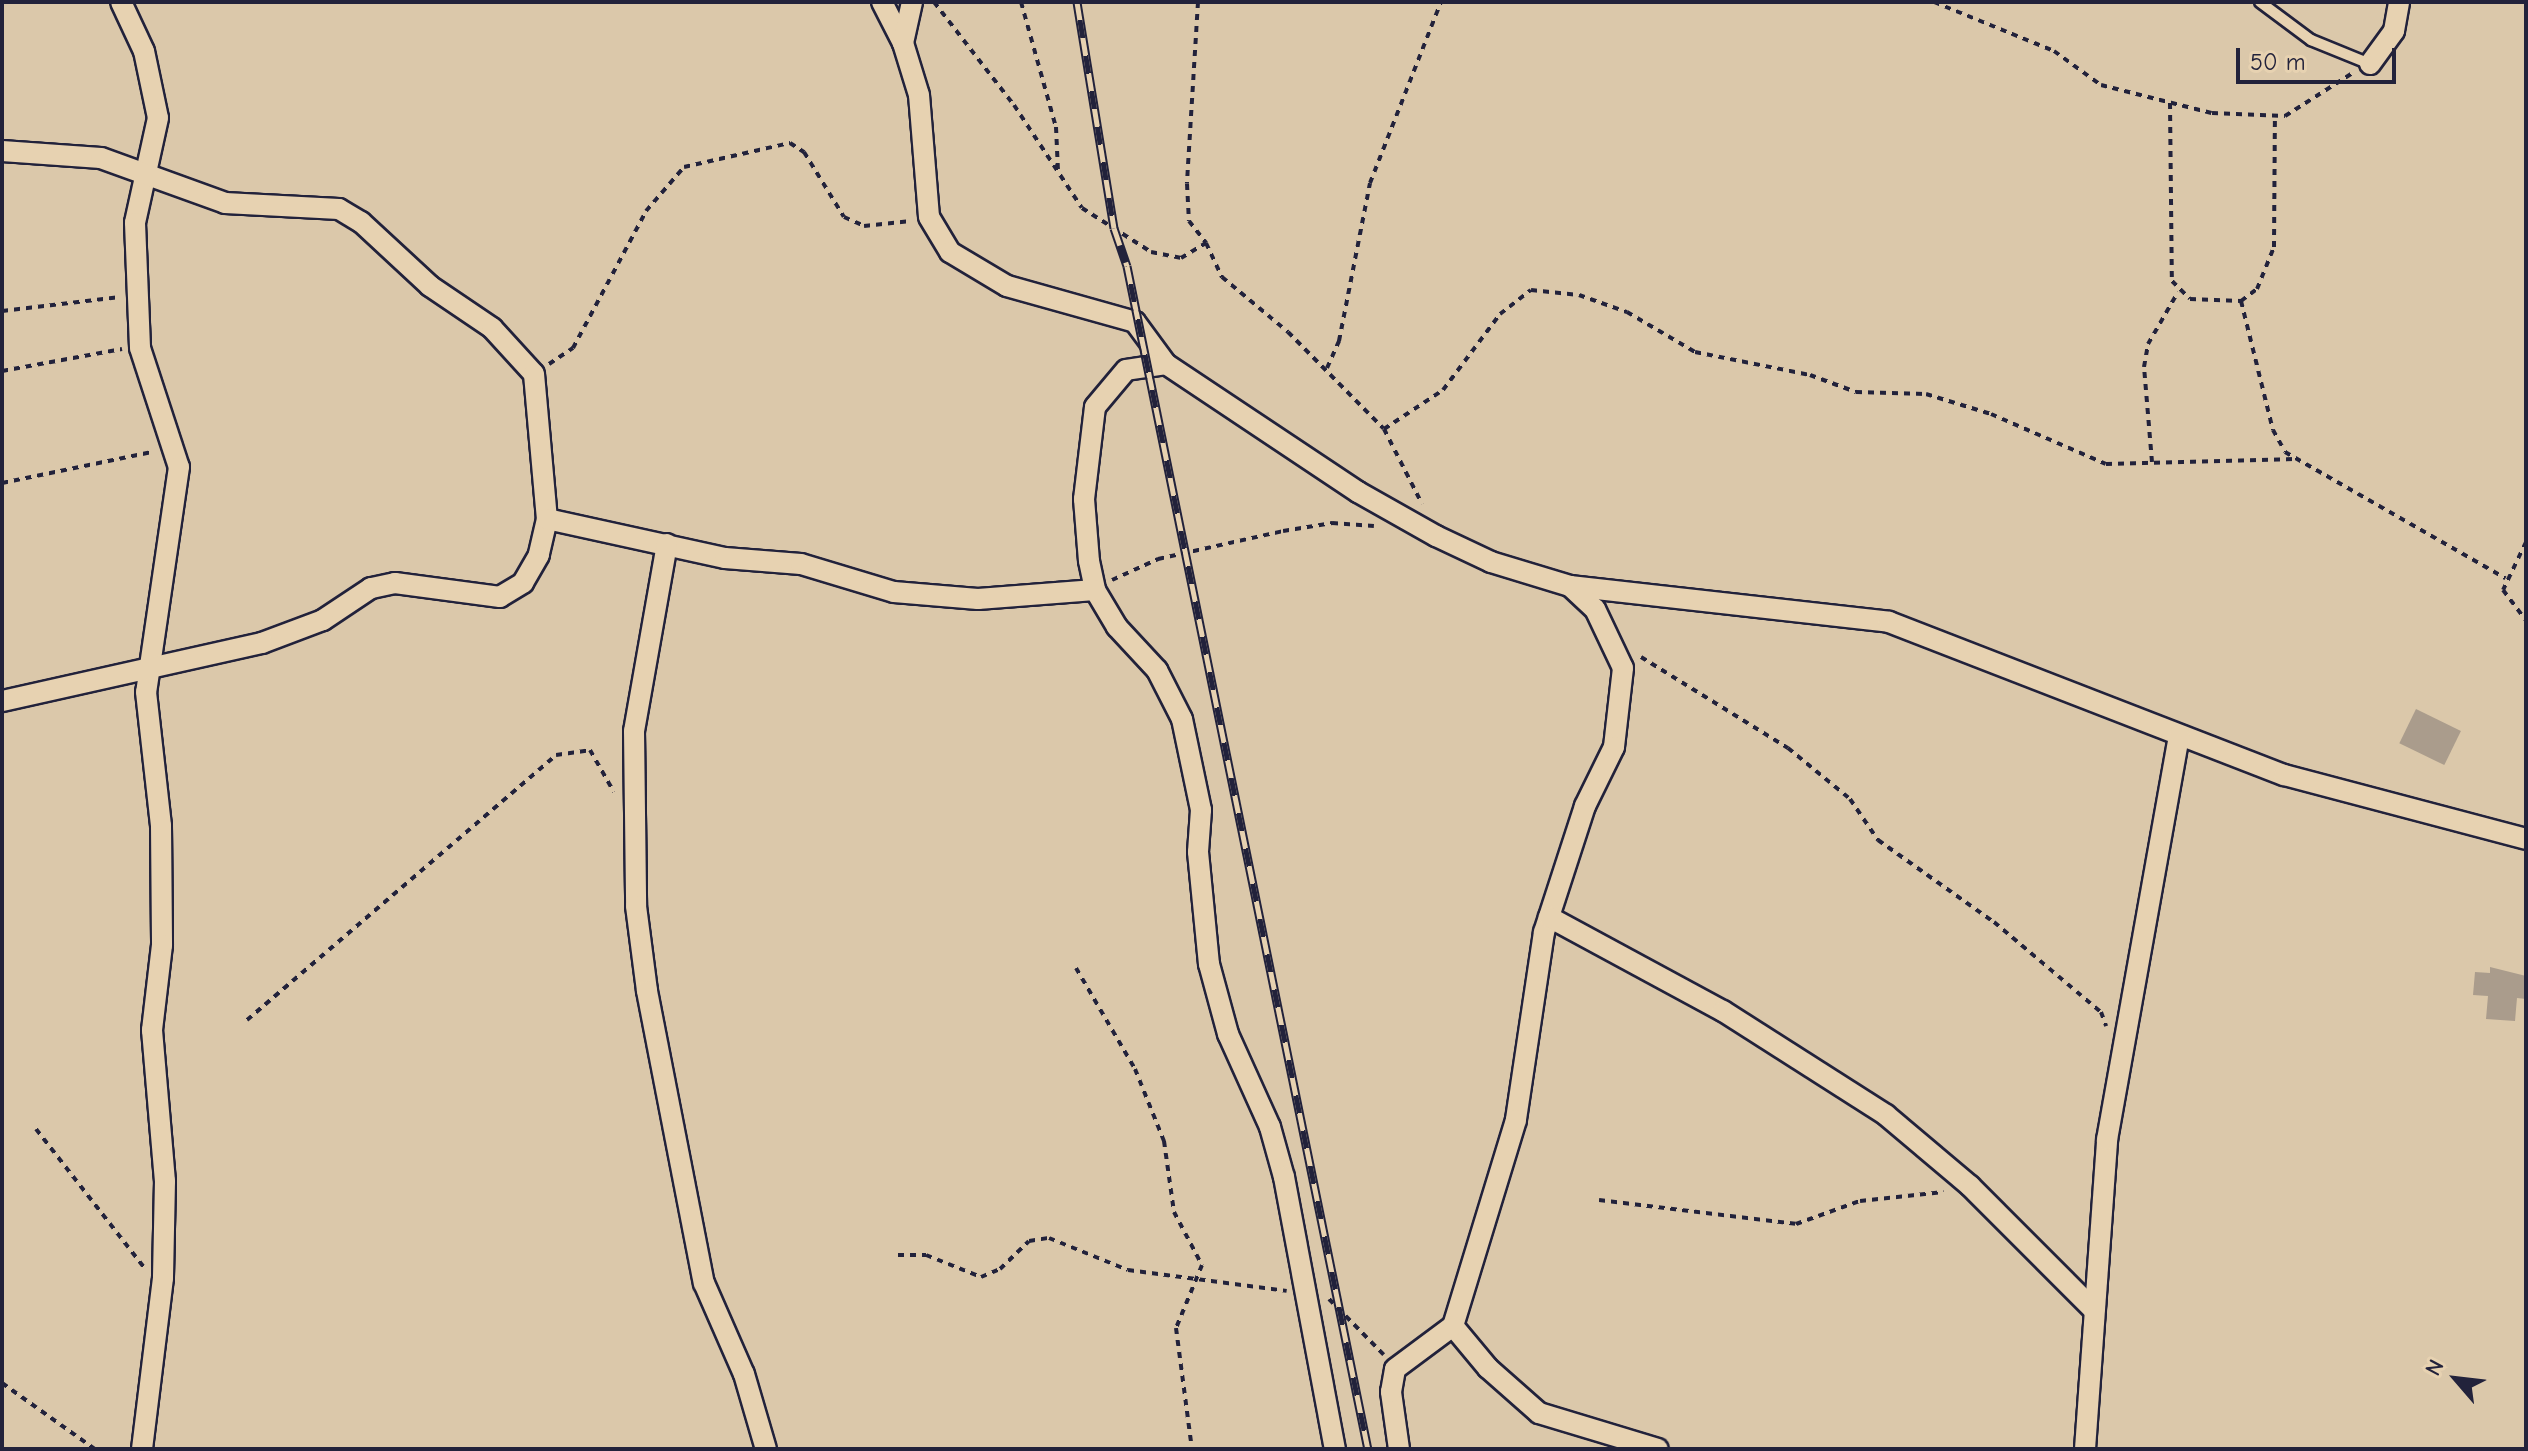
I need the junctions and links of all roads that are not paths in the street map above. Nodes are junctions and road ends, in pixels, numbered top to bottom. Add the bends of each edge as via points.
1 (121, 2) edge
2 (882, 2) edge
3 (912, 2) edge
4 (2260, 2) edge
5 (2399, 2) edge
6 (903, 43) junction
7 (2370, 64) joint
8 (2, 151) edge
9 (146, 172) junction
10 (1166, 364) junction
11 (547, 519) junction
12 (667, 544) junction
13 (1570, 586) junction
14 (1095, 590) junction
15 (150, 667) junction
16 (2, 701) edge
17 (2179, 735) junction
18 (2526, 839) edge
19 (1549, 917) junction
20 (2094, 1310) junction
21 (1453, 1326) junction
22 (142, 1449) edge
23 (766, 1449) edge
24 (1335, 1449) edge
25 (1399, 1449) edge
26 (1658, 1449) edge
27 (2085, 1449) edge

1 - 9 street via 144,51 158,118
2 - 6 street
3 - 6 street
4 - 7 lane via 2311,40
5 - 7 street via 2394,31
6 - 10 street via 919,95 929,217 950,252 972,269 1135,322
8 - 9 street via 101,158
9 - 11 street via 225,203 339,209 492,328 534,374
9 - 15 street via 135,223 140,348 174,450 177,486
10 - 13 street via 1358,492 1436,536 1491,562
10 - 14 street via 1126,370 1095,407 1084,499
11 - 12 street
11 - 15 street via 539,555 523,583 500,597 395,583 371,588 297,631
12 - 14 street via 725,558 801,564 894,592 978,599
12 - 23 street via 634,731 634,830 647,991 704,1283 744,1374
13 - 17 street via 1889,622
13 - 19 street via 1607,629 1623,668 1614,747 1585,806
14 - 24 street via 1117,627 1157,670 1182,719 1201,810 1198,852 1209,964 1232,1044 1270,1127 1308,1290
15 - 16 street
15 - 22 street via 146,692 161,826 162,945 152,1030 165,1181 163,1278
17 - 18 street via 2284,775
17 - 20 street via 2119,1056
19 - 20 street via 1802,1057 1886,1115 1970,1186
19 - 21 street via 1516,1120
20 - 27 street
21 - 25 street via 1395,1369 1391,1392
21 - 26 street via 1497,1378 1539,1413

